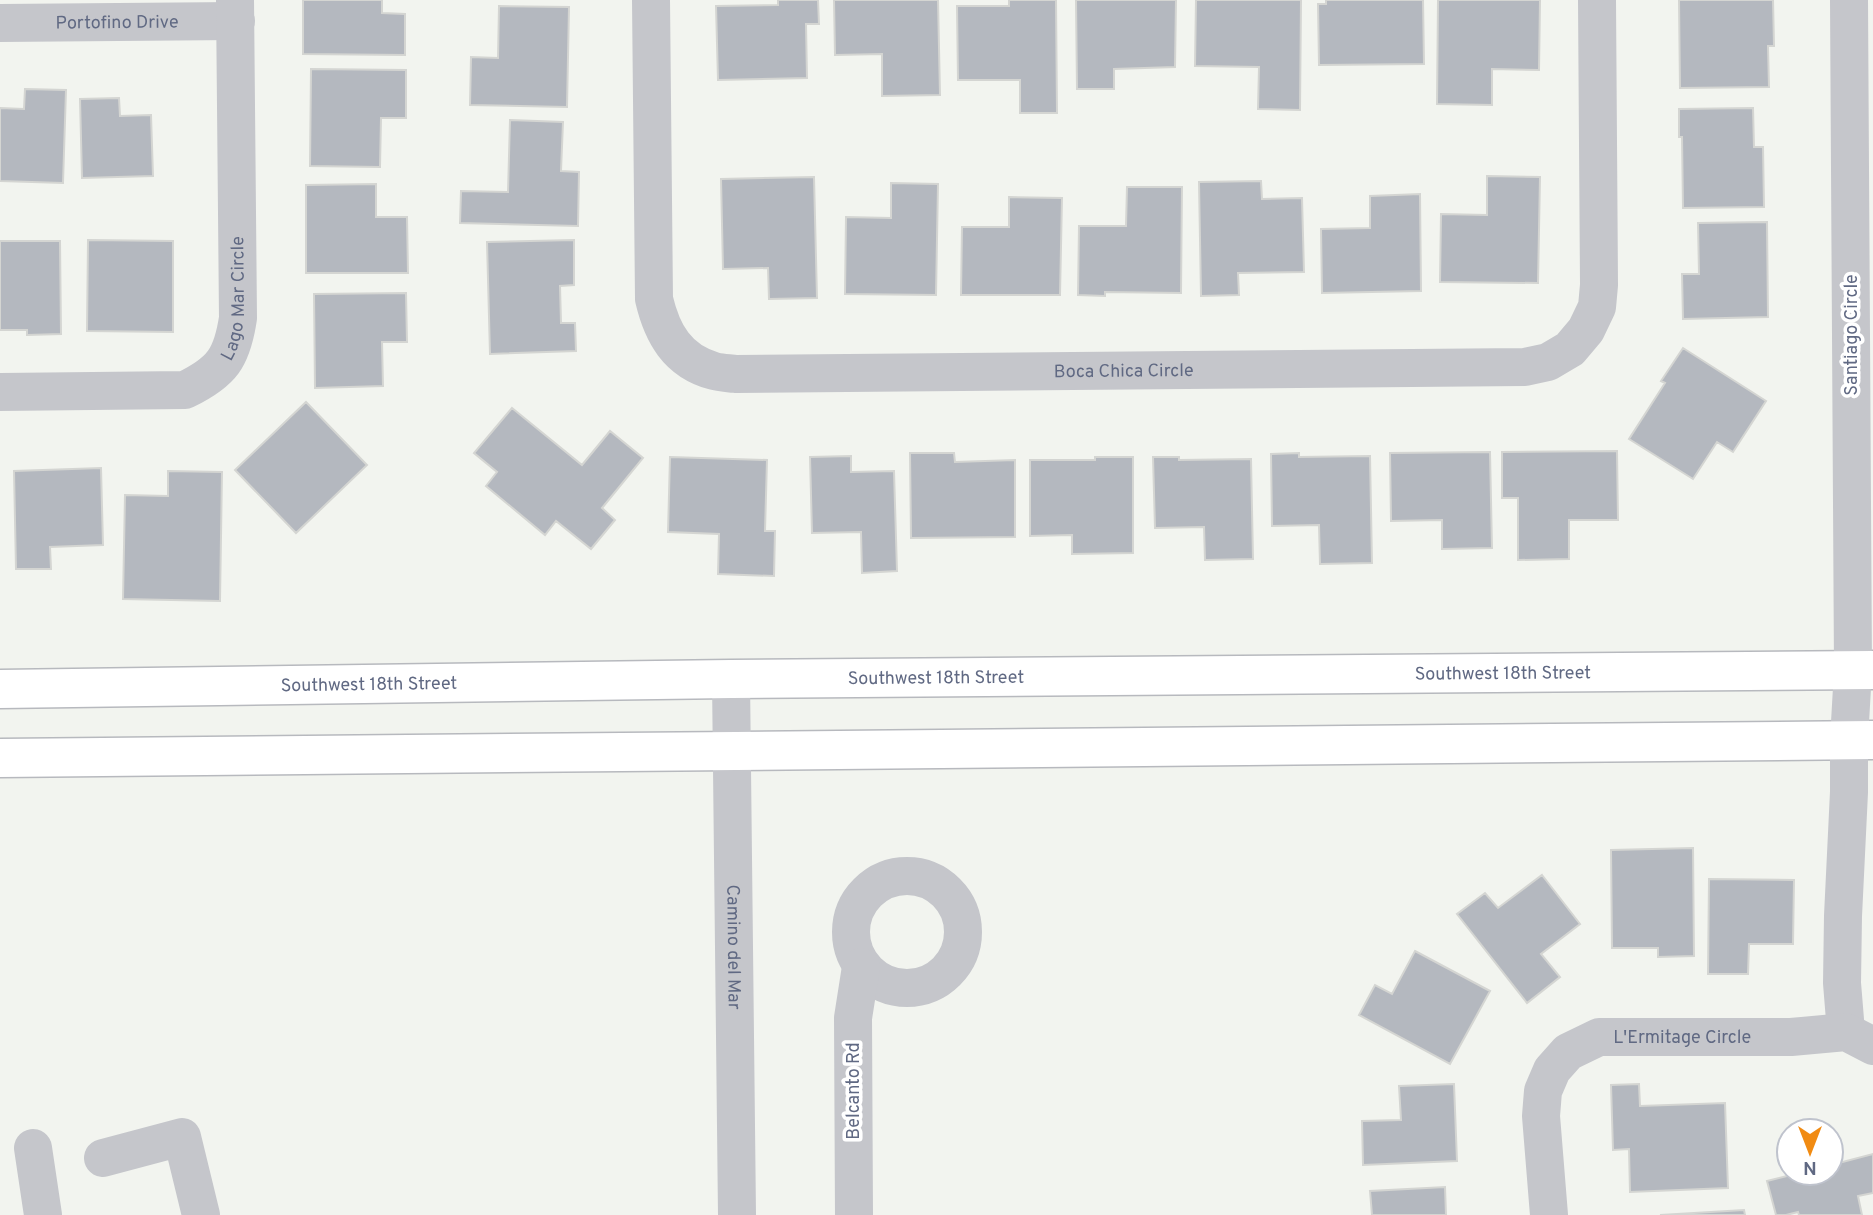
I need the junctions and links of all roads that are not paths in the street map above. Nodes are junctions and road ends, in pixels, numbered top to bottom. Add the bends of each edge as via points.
1 (651, 0) edge
2 (1597, 0) edge
3 (1849, 0) edge
4 (235, 11) edge
5 (0, 23) edge
6 (1862, 107) edge
7 (0, 393) edge
8 (1863, 670) edge
9 (731, 679) junction
10 (0, 689) edge
11 (1865, 738) edge
12 (732, 751) junction
13 (0, 758) edge
14 (861, 967) dead end
15 (1860, 1039) edge
16 (33, 1148) dead end
17 (103, 1158) dead end
18 (43, 1215) edge
19 (201, 1215) edge
20 (737, 1215) edge
21 (854, 1215) edge
22 (1549, 1215) edge

1 - 2 street, Boca Chica Circle via 654,299 672,344 691,361 713,371 736,374 1525,367 1548,362 1570,349 1586,330 1597,307 1600,285
3 - 6 street, Santiago Circle
4 - 5 street, Portofino Drive
4 - 7 street, Lago Mar Circle via 238,318 234,342 223,363 206,380 185,390
6 - 8 street, Santiago Circle
8 - 9 main road, Southwest 18th Street
8 - 11 street, L'Ermitage Circle
9 - 10 main road, Southwest 18th Street
9 - 12 street, Camino del Mar
11 - 12 main road
11 - 15 street, L'Ermitage Circle via 1849,792 1842,929 1842,983
12 - 13 main road
12 - 20 street, Camino del Mar
14 - 21 street, Belcanto Rd via 853,1018
15 - 22 street, L'Ermitage Circle via 1600,1037 1568,1052 1552,1070 1543,1091
16 - 18 street
17 - 19 street via 182,1137

